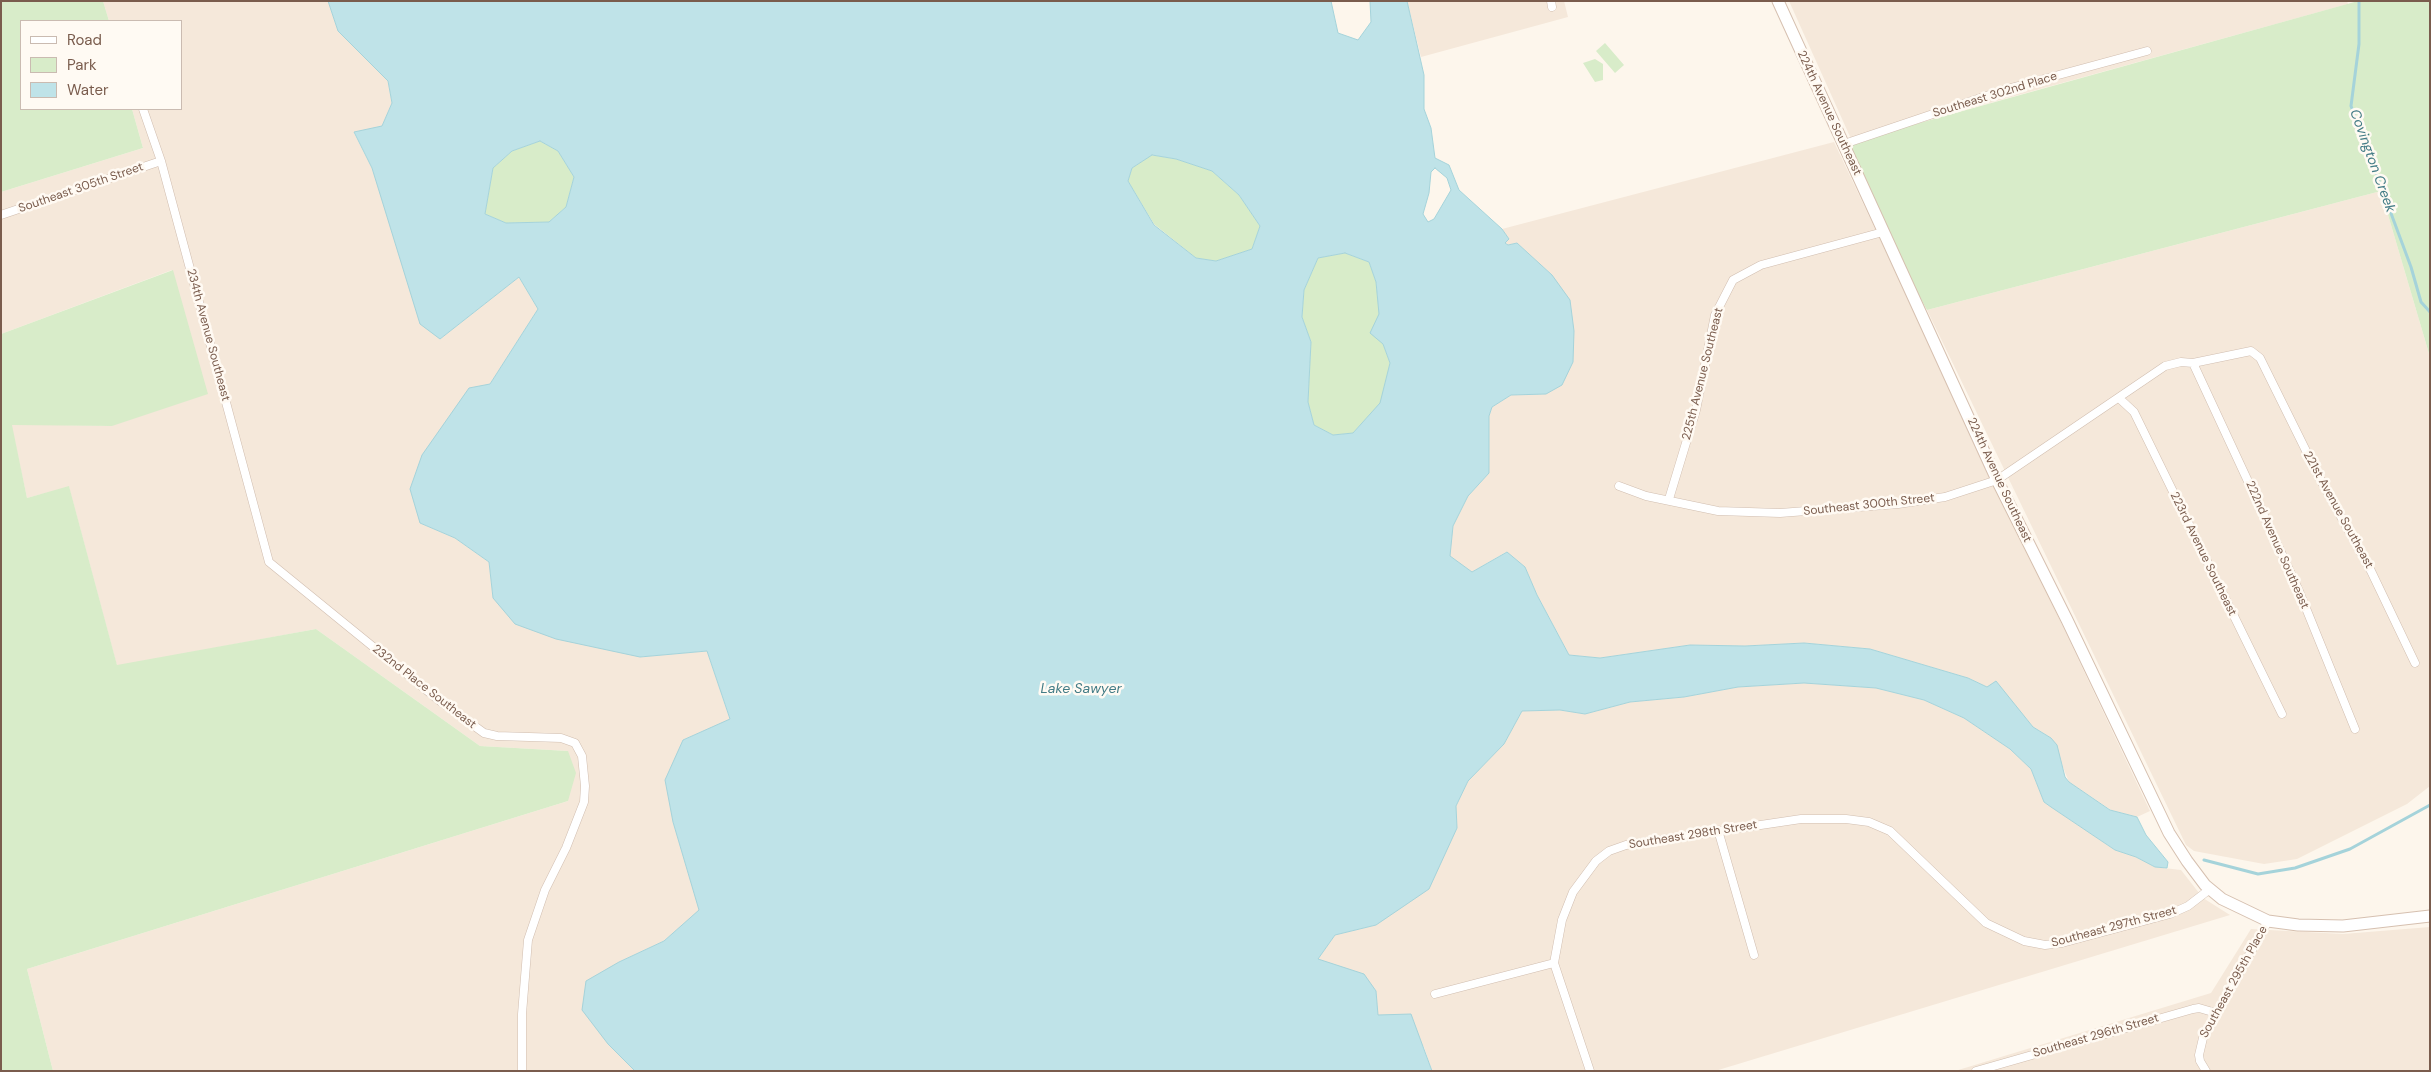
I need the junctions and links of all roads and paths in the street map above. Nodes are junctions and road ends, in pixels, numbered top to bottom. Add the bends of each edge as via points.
1 (1778, 1) edge
2 (2147, 51) dead end
3 (143, 110) edge
4 (1844, 144) junction
5 (161, 162) junction
6 (1, 215) edge
7 (1883, 232) junction
8 (2260, 358) joint
9 (2193, 364) junction
10 (2120, 398) junction
11 (1997, 480) junction
12 (1619, 486) dead end
13 (1669, 499) junction
14 (269, 562) joint
15 (2414, 663) dead end
16 (2282, 714) dead end
17 (2355, 729) dead end
18 (1718, 830) junction
19 (2210, 889) junction
20 (2430, 916) edge
21 (2268, 921) junction
22 (1986, 923) joint
23 (1754, 955) dead end
24 (1554, 963) junction
25 (1436, 994) dead end
26 (2216, 1013) junction
27 (522, 1071) edge
28 (1590, 1071) edge
29 (1976, 1071) edge
30 (2206, 1071) edge

1 - 4 street, 224th Avenue Southeast
2 - 4 street, Southeast 302nd Place via 2007,90
3 - 5 street, 234th Avenue Southeast
4 - 7 street, 224th Avenue Southeast
5 - 6 street, Southeast 305th Street
5 - 14 street, 234th Avenue Southeast
7 - 11 street, 224th Avenue Southeast
7 - 13 street, 225th Avenue Southeast via 1761,265 1733,280 1715,315 1696,410
8 - 9 street, Southeast 300th Street via 2251,351
8 - 15 street, 221st Avenue Southeast via 2322,483 2372,571
9 - 10 street, Southeast 300th Street via 2180,362 2165,366
9 - 17 street, 222nd Avenue Southeast via 2299,591
10 - 11 street, Southeast 300th Street
10 - 16 street, 223rd Avenue Southeast via 2134,412
11 - 13 street, Southeast 300th Street via 1945,497 1780,513 1718,511
11 - 19 street, 224th Avenue Southeast via 2169,833 2186,861
12 - 13 street, Southeast 300th Street via 1646,496
14 - 27 street, 232nd Place Southeast via 484,733 561,738 575,743 582,756 584,802 545,890 528,940 522,1014
18 - 22 street, Southeast 298th Street via 1801,819 1846,818 1869,822 1890,831
18 - 23 street
18 - 24 street, Southeast 298th Street via 1626,845 1596,861 1573,892 1562,921
19 - 21 street, 224th Avenue Southeast via 2235,907
19 - 22 street, Southeast 297th Street via 2188,906 2170,914 2062,943 2045,945 2024,941
20 - 21 street via 2343,926
21 - 26 street, Southeast 295th Place
24 - 25 street
24 - 28 street
26 - 29 street, Southeast 296th Street via 2193,1009
26 - 30 street, Southeast 295th Place via 2199,1047 2200,1061

